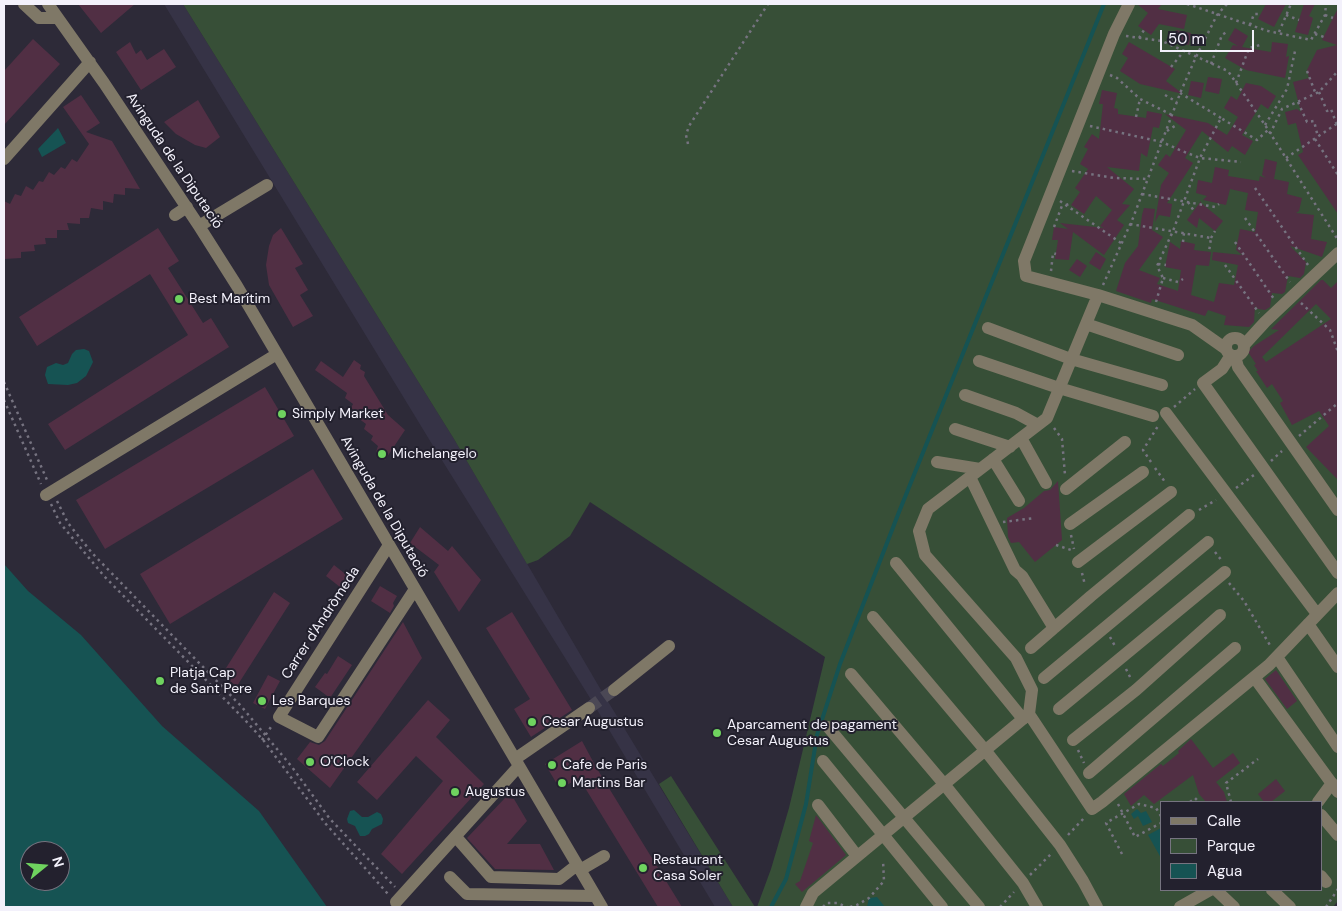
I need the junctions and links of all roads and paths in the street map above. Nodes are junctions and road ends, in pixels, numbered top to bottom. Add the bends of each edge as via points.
1 (24, 4) edge
2 (48, 4) edge
3 (768, 4) edge
4 (1129, 4) edge
5 (1187, 4) edge
6 (1227, 4) edge
7 (1291, 4) edge
8 (1326, 4) edge
9 (1217, 14) junction
10 (1261, 14) dead end
11 (1325, 14) junction
12 (1286, 15) junction
13 (58, 18) junction
14 (1333, 18) dead end
15 (1299, 20) dead end
16 (1250, 25) junction
17 (1144, 30) dead end
18 (1228, 31) dead end
19 (1278, 33) junction
20 (1114, 34) junction
21 (1315, 34) junction
22 (1139, 38) junction
23 (1324, 38) dead end
24 (1260, 45) dead end
25 (1184, 51) junction
26 (1294, 51) dead end
27 (1196, 57) junction
28 (90, 62) junction
29 (1211, 64) junction
30 (1171, 67) dead end
31 (1099, 71) junction
32 (1307, 71) dead end
33 (1338, 71) edge
34 (1338, 76) edge
35 (1236, 84) junction
36 (1317, 92) junction
37 (1180, 93) junction
38 (1165, 95) dead end
39 (1140, 99) junction
40 (1177, 102) junction
41 (1298, 102) junction
42 (1172, 115) junction
43 (1136, 116) dead end
44 (1220, 118) junction
45 (1079, 123) junction
46 (1178, 124) dead end
47 (1337, 124) edge
48 (1265, 125) junction
49 (1338, 128) edge
50 (1268, 130) junction
51 (1166, 132) junction
52 (1270, 134) junction
53 (1316, 138) junction
54 (1162, 142) junction
55 (688, 144) dead end
56 (1200, 158) junction
57 (1286, 158) junction
58 (4, 159) edge
59 (1241, 162) dead end
60 (1061, 168) junction
61 (1338, 175) edge
62 (1148, 179) junction
63 (266, 185) dead end
64 (1255, 188) dead end
65 (1050, 194) junction
66 (1142, 194) junction
67 (1186, 202) junction
68 (1072, 203) dead end
69 (1064, 204) junction
70 (1218, 204) dead end
71 (187, 207) junction
72 (1194, 211) dead end
73 (175, 215) dead end
74 (1245, 218) dead end
75 (1130, 224) junction
76 (199, 226) junction
77 (1054, 227) dead end
78 (1174, 231) junction
79 (1214, 231) dead end
80 (1184, 233) junction
81 (1211, 238) junction
82 (1338, 240) edge
83 (1183, 242) dead end
84 (1235, 242) dead end
85 (1122, 244) junction
86 (1209, 252) dead end
87 (1338, 253) edge
88 (1056, 254) dead end
89 (1158, 264) junction
90 (1166, 265) dead end
91 (1225, 265) dead end
92 (1315, 275) junction
93 (1163, 278) junction
94 (1183, 279) dead end
95 (1050, 282) junction
96 (1295, 294) junction
97 (1098, 296) junction
98 (1280, 308) junction
99 (1153, 313) junction
100 (1265, 322) junction
101 (1086, 324) junction
102 (1193, 325) junction
103 (988, 328) dead end
104 (1238, 341) junction
105 (1338, 352) edge
106 (1231, 353) junction
107 (277, 354) junction
108 (1178, 355) dead end
109 (1072, 358) junction
110 (979, 362) dead end
111 (4, 382) edge
112 (1162, 385) dead end
113 (1059, 388) junction
114 (965, 395) dead end
115 (4, 400) edge
116 (1338, 402) edge
117 (1166, 413) dead end
118 (1153, 416) dead end
119 (1038, 426) junction
120 (955, 429) dead end
121 (1021, 438) junction
122 (1125, 442) dead end
123 (1292, 442) junction
124 (1010, 447) junction
125 (994, 459) junction
126 (937, 462) dead end
127 (1263, 468) junction
128 (1142, 472) dead end
129 (975, 473) junction
130 (1046, 483) dead end
131 (1066, 489) dead end
132 (1172, 492) dead end
133 (49, 493) junction
134 (1228, 494) junction
135 (1019, 501) dead end
136 (1338, 510) edge
137 (1189, 516) joint
138 (1035, 518) dead end
139 (992, 523) junction
140 (1070, 524) dead end
141 (1208, 542) dead end
142 (389, 545) junction
143 (1056, 546) dead end
144 (1077, 556) joint
145 (896, 563) dead end
146 (1225, 572) dead end
147 (1338, 573) edge
148 (415, 589) junction
149 (1337, 596) edge
150 (1318, 614) junction
151 (1220, 615) dead end
152 (873, 617) dead end
153 (1308, 624) junction
154 (1054, 628) junction
155 (669, 646) dead end
156 (1031, 648) dead end
157 (1235, 648) dead end
158 (1277, 657) junction
159 (1338, 667) edge
160 (852, 674) dead end
161 (1254, 677) junction
162 (1044, 678) dead end
163 (614, 690) tunnel mouth
164 (590, 708) tunnel mouth
165 (1059, 709) dead end
166 (1026, 716) junction
167 (828, 727) dead end
168 (266, 734) junction
169 (262, 740) junction
170 (1073, 740) joint
171 (1338, 747) edge
172 (985, 750) junction
173 (1258, 759) dead end
174 (823, 761) dead end
175 (517, 762) junction
176 (1089, 773) joint
177 (944, 784) junction
178 (1335, 788) edge
179 (1112, 794) junction
180 (1231, 801) edge
181 (1319, 801) edge
182 (818, 805) dead end
183 (1092, 809) junction
184 (1160, 814) edge
185 (1123, 815) junction
186 (1322, 816) edge
187 (904, 817) junction
188 (1160, 824) edge
189 (884, 834) junction
190 (1338, 835) edge
191 (456, 837) junction
192 (1060, 845) junction
193 (1122, 854) dead end
194 (604, 856) dead end
195 (857, 856) junction
196 (883, 860) dead end
197 (579, 867) junction
198 (450, 877) dead end
199 (1338, 889) edge
200 (1208, 891) edge
201 (1217, 891) edge
202 (1273, 891) edge
203 (595, 896) junction
204 (400, 898) junction
205 (602, 907) edge
206 (806, 907) edge
207 (823, 907) edge
208 (848, 907) edge
209 (942, 907) edge
210 (979, 907) edge
211 (1037, 907) edge
212 (1097, 907) edge
213 (1181, 907) edge
214 (1234, 907) edge
215 (1290, 907) edge
216 (1326, 907) edge

1 - 13 street via 39,18
2 - 13 street, Avinguda de la Diputació
3 - 55 path via 689,126
4 - 20 street
5 - 9 path
6 - 9 path
7 - 12 path
8 - 11 path
9 - 16 path
9 - 27 path
10 - 16 path via 1254,14
11 - 14 path
11 - 21 path
12 - 15 path
12 - 19 path
13 - 28 street, Avinguda de la Diputació
16 - 19 path
17 - 22 path
18 - 29 path via 1222,35
19 - 21 path via 1311,40
20 - 22 path
20 - 31 street
21 - 23 path
22 - 25 path via 1162,41
24 - 35 path via 1249,48
25 - 27 path
25 - 30 path
26 - 48 path via 1287,89
27 - 29 path
27 - 37 path
28 - 58 street
28 - 71 street, Avinguda de la Diputació
29 - 35 path via 1228,72
31 - 39 path via 1117,78
31 - 45 street
32 - 36 path
33 - 34 path
33 - 36 path
35 - 48 path
36 - 41 path
36 - 47 path via 1327,110 1331,109
37 - 40 path
37 - 44 path
38 - 40 path
39 - 42 path
39 - 43 path
40 - 42 path
41 - 52 path via 1282,109
41 - 53 path via 1308,122 1314,121
42 - 51 path
44 - 50 path via 1257,140
44 - 56 path
45 - 54 path
45 - 60 street
46 - 51 path
47 - 49 path
47 - 53 path
48 - 50 path
50 - 52 path
51 - 54 path
52 - 57 path
53 - 57 path
53 - 61 path
54 - 56 path
54 - 62 path
56 - 59 path
56 - 67 path
57 - 82 path
60 - 62 path via 1114,178
60 - 65 street
62 - 66 path
63 - 76 street
64 - 92 path
65 - 69 path
65 - 95 street via 1024,261 1026,276
66 - 67 path
66 - 75 path
67 - 70 path via 1215,207
67 - 72 path
67 - 78 path
68 - 69 path
69 - 77 path
69 - 85 path
71 - 73 street
71 - 76 street, Avinguda de la Diputació
74 - 96 path
75 - 78 path
75 - 85 path
76 - 107 street, Avinguda de la Diputació
78 - 80 path
78 - 89 path
79 - 81 path
80 - 81 path
80 - 83 path
81 - 86 path
84 - 98 path
85 - 97 path
87 - 92 street
88 - 95 path via 1053,253
89 - 90 path
89 - 93 path
91 - 100 path
92 - 96 street
93 - 94 path via 1178,282
93 - 99 path
95 - 97 street
96 - 98 street
96 - 105 path via 1330,330
97 - 99 street
97 - 101 street
98 - 100 street
99 - 102 street
100 - 104 street
101 - 108 street
101 - 109 street
102 - 104 street
102 - 106 street
103 - 109 street
104 - 106 street via 1227,342
106 - 123 street
106 - 127 street via 1222,369 1203,383
107 - 133 street
107 - 142 street, Avinguda de la Diputació
109 - 112 street
109 - 113 street
110 - 113 street
111 - 133 path
113 - 118 street
113 - 119 street via 1046,418
114 - 119 street via 1016,413
115 - 133 path
116 - 123 path
117 - 134 street
119 - 121 street
120 - 124 street
121 - 124 street
121 - 130 street
122 - 131 street
123 - 127 path
123 - 136 street
124 - 125 street
125 - 129 street
125 - 135 street
126 - 129 street
127 - 134 path
127 - 147 street
128 - 140 street
129 - 139 street
129 - 166 street via 928,509 919,531 925,554 1016,658 1032,690
132 - 144 street
133 - 168 path via 92,553
133 - 169 path via 60,523 104,576
134 - 137 path
134 - 150 street
137 - 154 street
138 - 139 path
139 - 154 street via 1014,570 1022,576
141 - 162 street
142 - 148 street, Avinguda de la Diputació
142 - 148 street, Carrer d'Andròmeda via 279,717 318,737
143 - 144 path
145 - 166 street
146 - 165 street
148 - 175 street, Avinguda de la Diputació
149 - 150 street
150 - 153 street
151 - 170 street via 1136,690
152 - 172 street
153 - 158 street
153 - 159 street
154 - 156 street
155 - 163 street
157 - 176 street
158 - 161 street
158 - 171 street
160 - 177 street
161 - 178 street
161 - 179 street
164 - 175 street
166 - 172 street
166 - 183 street
167 - 187 street
168 - 169 path
168 - 204 path via 330,819
169 - 204 path via 325,823
170 - 176 path
172 - 177 street
172 - 192 street
173 - 180 path via 1226,782
174 - 189 street
175 - 191 street
175 - 197 street, Avinguda de la Diputació
177 - 187 street
177 - 211 street via 1023,883
178 - 181 street
179 - 183 street
179 - 185 path
182 - 195 street
183 - 192 path
184 - 185 path via 1156,808 1139,804
185 - 188 path via 1135,837
185 - 193 path via 1106,823
186 - 190 street
187 - 189 street
187 - 210 street
189 - 195 street
189 - 209 street
191 - 197 street via 491,876 558,879
191 - 204 street
192 - 212 street
194 - 197 street
195 - 206 street via 813,893
196 - 208 path via 884,881 870,898
197 - 203 street, Avinguda de la Diputació
198 - 203 street via 466,894
199 - 216 path
200 - 213 street
201 - 214 street
202 - 215 street
203 - 205 street, Avinguda de la Diputació
207 - 208 path via 827,903 836,903

